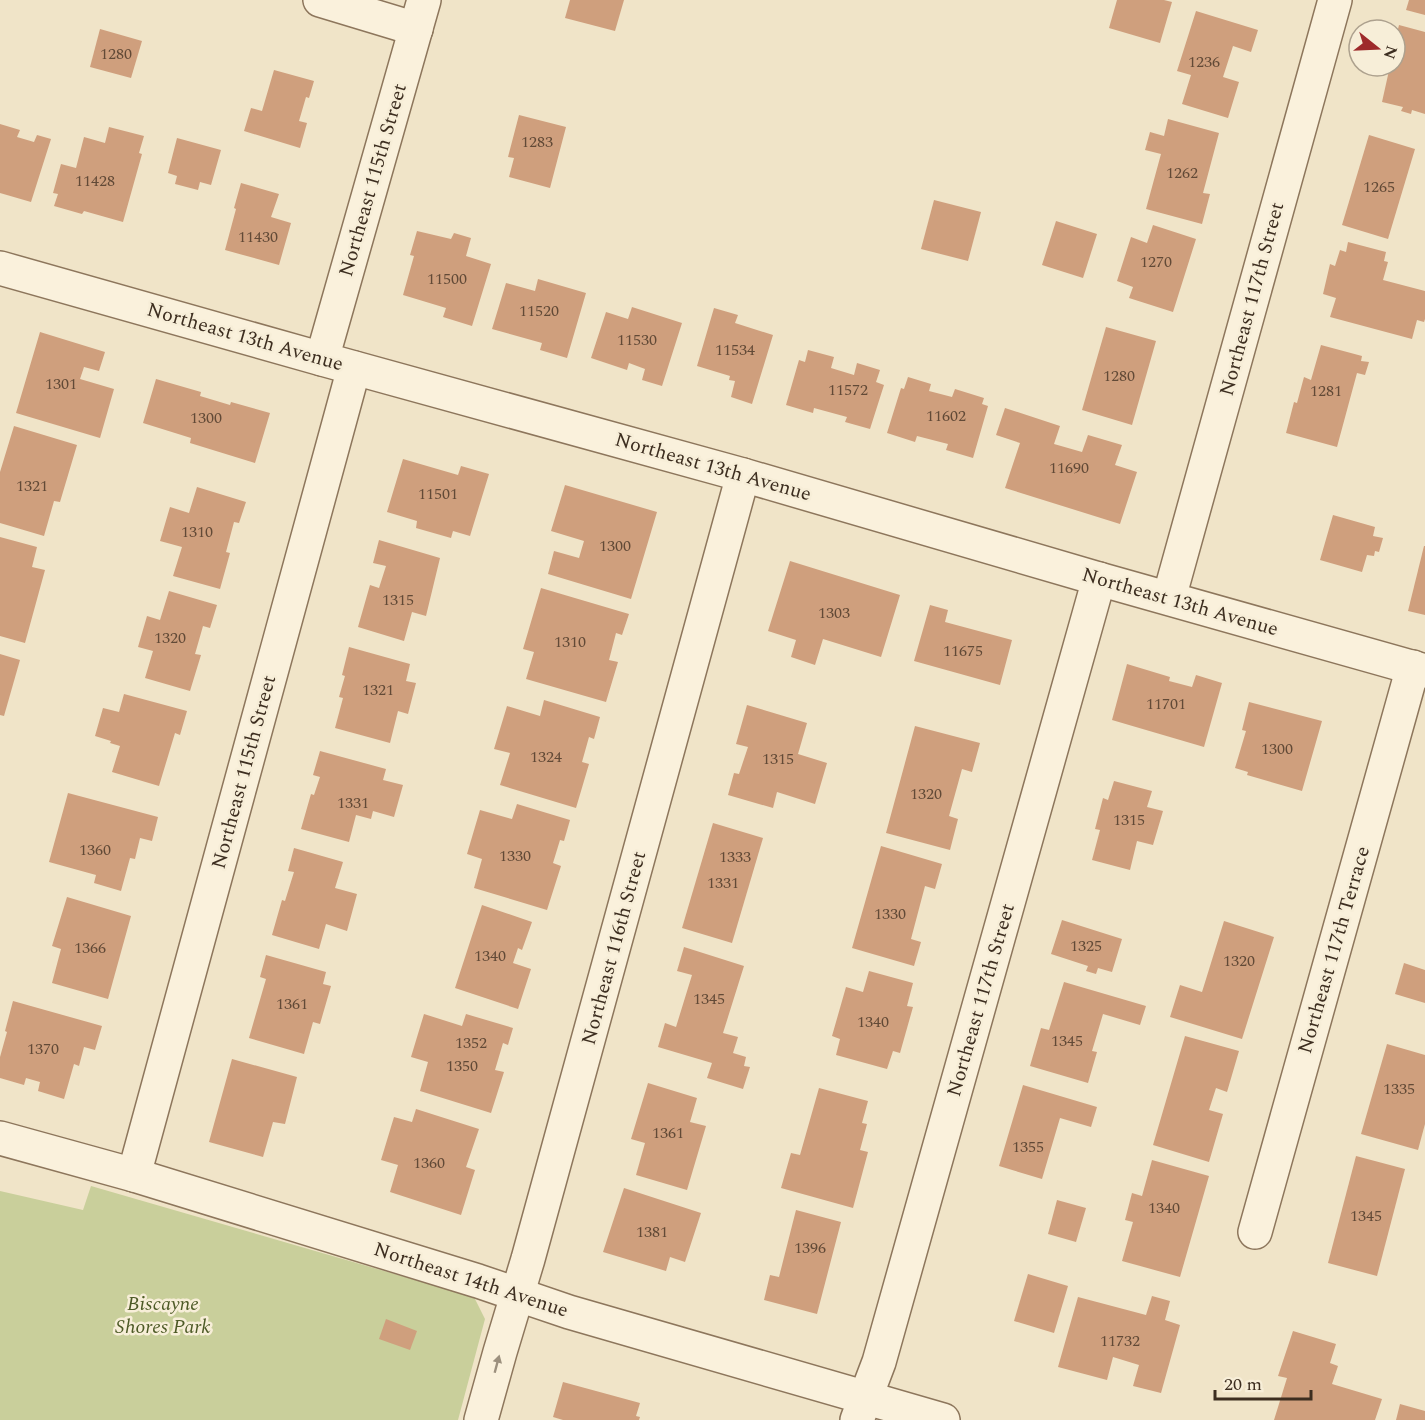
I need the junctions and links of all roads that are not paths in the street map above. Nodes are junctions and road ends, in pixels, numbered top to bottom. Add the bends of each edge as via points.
1 (320, 0) edge
2 (1335, 0) edge
3 (420, 14) edge
4 (0, 268) edge
5 (322, 359) junction
6 (354, 368) junction
7 (743, 475) junction
8 (1100, 579) junction
9 (1170, 598) junction
10 (1419, 669) edge
11 (0, 1138) edge
12 (134, 1175) junction
13 (1255, 1232) dead end
14 (518, 1294) junction
15 (862, 1409) edge
16 (481, 1420) edge
17 (943, 1420) edge

1 - 3 street
2 - 9 street, Northeast 117th Street
3 - 5 street, Northeast 115th Street
4 - 5 street, Northeast 13th Avenue
5 - 6 street, Northeast 13th Avenue
6 - 7 street, Northeast 13th Avenue
6 - 12 street, Northeast 115th Street
7 - 8 street, Northeast 13th Avenue
7 - 14 street, Northeast 116th Street
8 - 9 street, Northeast 13th Avenue
8 - 15 street, Northeast 117th Street
9 - 10 street, Northeast 13th Avenue
10 - 13 street, Northeast 117th Terrace
11 - 12 street, Northeast 14th Avenue
12 - 14 street, Northeast 14th Avenue
14 - 15 street, Northeast 14th Avenue
16 -> 14 street, Northeast 116th Street
15 - 17 street, Northeast 14th Avenue

